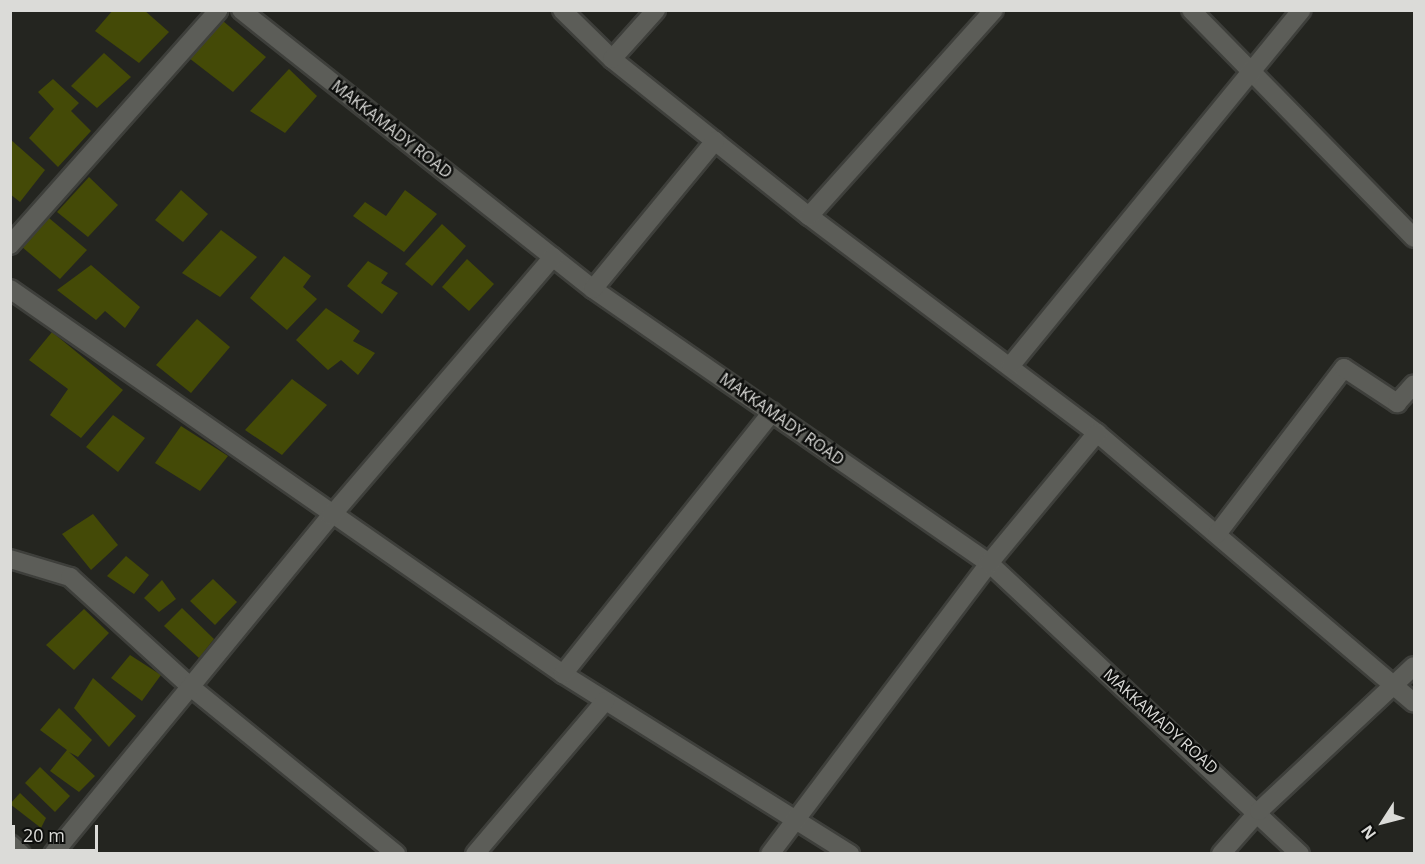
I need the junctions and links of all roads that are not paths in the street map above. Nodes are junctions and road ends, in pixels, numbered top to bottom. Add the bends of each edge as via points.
1 (219, 10) edge
2 (241, 10) edge
3 (562, 10) edge
4 (656, 10) edge
5 (994, 10) edge
6 (1191, 10) edge
7 (1302, 10) edge
8 (612, 59) junction
9 (1252, 71) junction
10 (715, 141) junction
11 (809, 216) junction
12 (1414, 238) edge
13 (10, 245) edge
14 (553, 257) junction
15 (10, 289) edge
16 (593, 289) junction
17 (1011, 364) junction
18 (1414, 384) edge
19 (772, 412) junction
20 (1097, 433) junction
21 (331, 516) junction
22 (1217, 534) junction
23 (10, 559) edge
24 (989, 563) junction
25 (1414, 666) edge
26 (563, 674) junction
27 (1395, 685) junction
28 (192, 688) junction
29 (605, 700) junction
30 (1414, 703) edge
31 (1259, 811) junction
32 (796, 820) junction
33 (10, 844) edge
34 (21, 854) edge
35 (53, 854) edge
36 (396, 854) edge
37 (475, 854) edge
38 (771, 854) edge
39 (850, 854) edge
40 (1221, 854) edge
41 (1300, 854) edge

1 - 13 street
2 - 14 street, MAKKAMADY ROAD
3 - 8 street
4 - 8 street
5 - 11 street
6 - 9 street
7 - 9 street
8 - 10 street
9 - 12 street
9 - 17 street
10 - 11 street
10 - 16 street
11 - 17 street
14 - 16 street, MAKKAMADY ROAD
14 - 21 street
15 - 21 street
16 - 19 street, MAKKAMADY ROAD
17 - 20 street
18 - 22 street via 1397,403 1344,368
19 - 24 street, MAKKAMADY ROAD
19 - 26 street
20 - 22 street
20 - 24 street
21 - 26 street
21 - 28 street
22 - 27 street
23 - 28 street via 70,577
24 - 31 street, MAKKAMADY ROAD
24 - 32 street
25 - 27 street
26 - 29 street
27 - 30 street
27 - 31 street
28 - 35 street
28 - 36 street
29 - 32 street
29 - 37 street
31 - 40 street
31 - 41 street, MAKKAMADY ROAD
32 - 38 street
32 - 39 street
33 - 34 street

